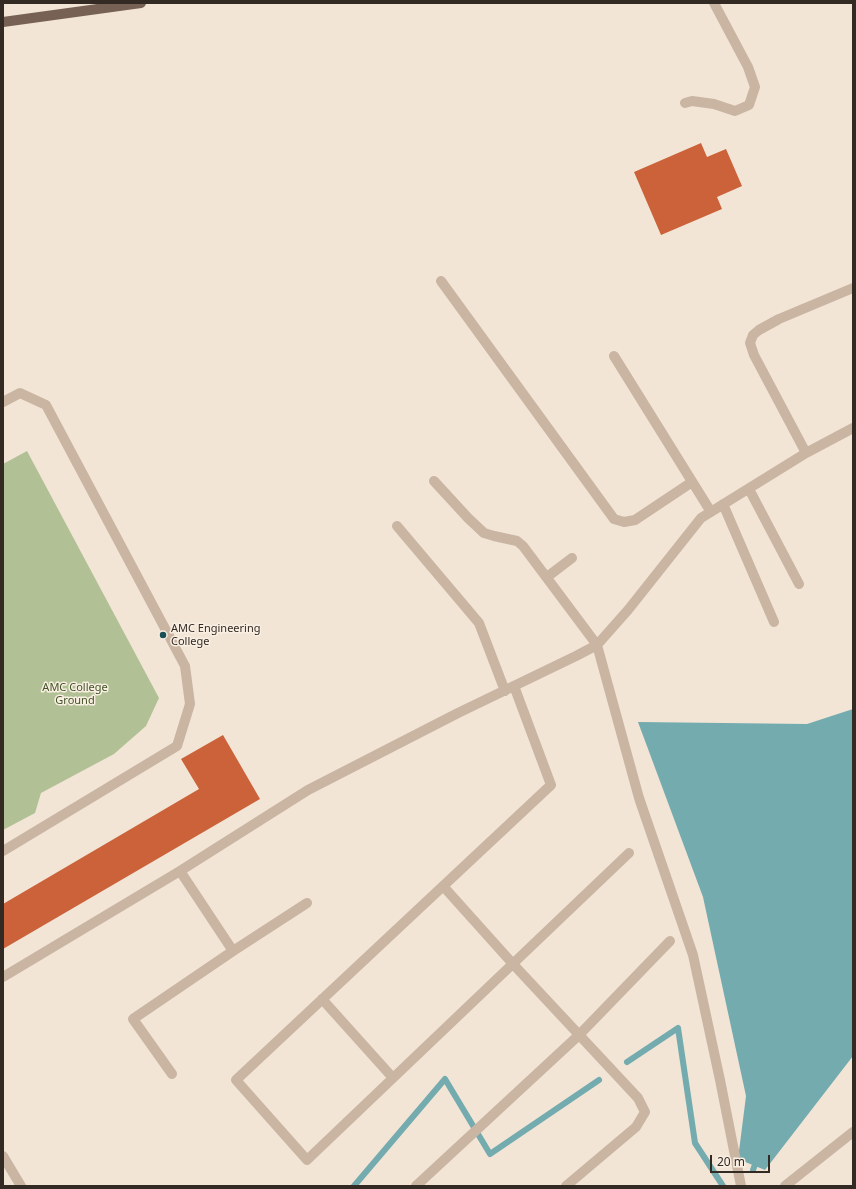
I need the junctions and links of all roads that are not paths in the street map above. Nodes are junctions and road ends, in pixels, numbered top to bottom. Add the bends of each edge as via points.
1 (141, 3) edge
2 (714, 3) edge
3 (3, 22) edge
4 (686, 103) dead end
5 (441, 282) dead end
6 (853, 288) edge
7 (614, 356) dead end
8 (3, 402) edge
9 (853, 428) edge
10 (806, 453) junction
11 (434, 481) dead end
12 (692, 482) junction
13 (748, 489) junction
14 (723, 504) junction
15 (711, 512) junction
16 (397, 526) dead end
17 (572, 558) dead end
18 (547, 578) junction
19 (799, 584) dead end
20 (774, 622) dead end
21 (597, 645) junction
22 (509, 688) junction
23 (3, 851) edge
24 (629, 853) dead end
25 (180, 871) junction
26 (443, 886) junction
27 (307, 903) dead end
28 (670, 940) dead end
29 (233, 951) junction
30 (513, 964) junction
31 (3, 977) edge
32 (322, 999) junction
33 (579, 1035) junction
34 (172, 1074) dead end
35 (393, 1078) junction
36 (853, 1132) edge
37 (3, 1156) edge
38 (21, 1186) edge
39 (416, 1186) edge
40 (566, 1186) edge
41 (741, 1186) edge
42 (785, 1186) edge

1 - 3 main road
2 - 4 street via 748,67 755,87 749,105 735,111 714,104 692,101
5 - 12 street via 614,519 624,522 634,520
6 - 10 street via 779,319 752,335 750,343 754,355
7 - 12 street
8 - 23 street via 20,393 46,405 185,666 190,704 177,746
9 - 10 street
10 - 13 street
11 - 18 street via 484,533 516,541 523,546
12 - 15 street
13 - 14 street
13 - 19 street
14 - 15 street
14 - 20 street
15 - 21 street via 701,518
16 - 22 street via 479,623
17 - 18 street
18 - 21 street
21 - 22 street
21 - 41 street via 640,798 693,955
22 - 25 street via 308,790
22 - 26 street via 551,785
24 - 30 street
25 - 29 street
25 - 31 street
26 - 30 street
26 - 32 street
27 - 29 street
28 - 33 street
29 - 34 street via 132,1020
30 - 33 street
30 - 35 street
32 - 35 street
32 - 35 street via 236,1080 307,1160
33 - 39 street
33 - 40 street via 638,1098 645,1112 636,1127
36 - 42 street
37 - 38 street

